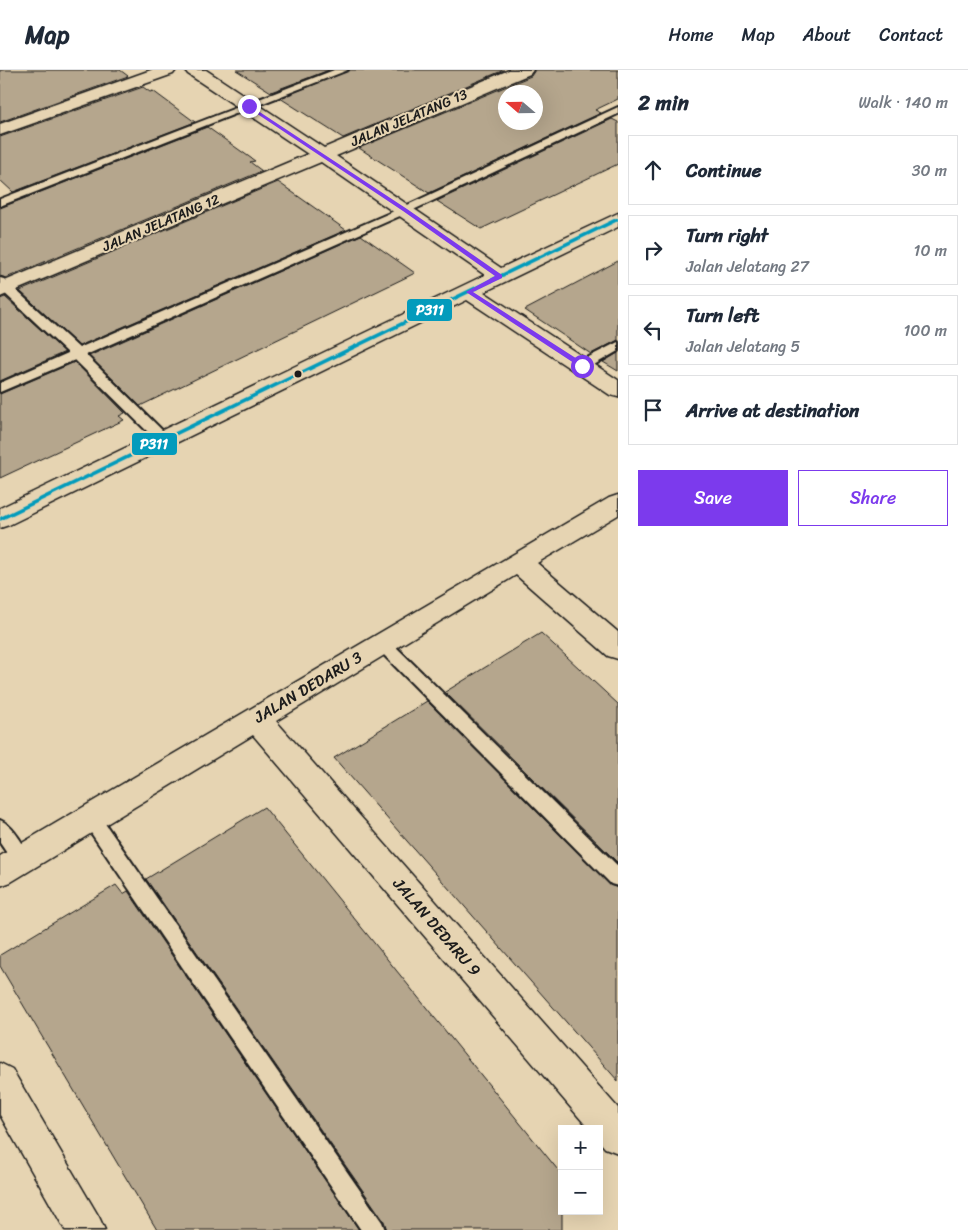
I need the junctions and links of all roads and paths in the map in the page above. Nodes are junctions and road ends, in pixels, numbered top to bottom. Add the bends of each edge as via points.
1 (167, 70) edge
2 (194, 70) edge
3 (344, 70) edge
4 (524, 70) edge
5 (249, 106) junction
6 (618, 110) edge
7 (0, 130) edge
8 (322, 155) junction
9 (0, 203) edge
10 (405, 210) junction
11 (618, 219) edge
12 (500, 276) junction
13 (2, 287) edge
14 (469, 292) junction
15 (618, 346) edge
16 (78, 354) junction
17 (582, 366) junction
18 (0, 388) edge
19 (618, 390) edge
20 (164, 440) junction
21 (618, 504) edge
22 (0, 519) edge
23 (518, 562) junction
24 (382, 644) junction
25 (618, 648) edge
26 (256, 718) junction
27 (91, 818) junction
28 (0, 828) edge
29 (11, 866) edge
30 (618, 878) edge
31 (0, 1081) edge
32 (618, 1135) edge
33 (86, 1230) edge
34 (374, 1230) edge

1 - 7 street
2 - 5 street
3 - 5 lane
4 - 8 street, JALAN JELATANG 13
5 - 8 street
5 - 9 lane
6 - 10 lane
8 - 10 street
8 - 13 street, JALAN JELATANG 12
10 - 12 street
10 - 16 lane
11 - 12 street
12 - 14 street
13 - 16 lane
14 - 17 street
14 - 20 street
15 - 17 lane
16 - 18 lane
16 - 20 lane
17 - 19 street
20 - 22 street
21 - 23 street, JALAN DEDARU 3
23 - 24 street, JALAN DEDARU 3
23 - 25 street
24 - 26 street, JALAN DEDARU 3
24 - 30 lane
26 - 27 street, JALAN DEDARU 3
26 - 32 street, JALAN DEDARU 9
27 - 29 street, JALAN DEDARU 3
27 - 34 lane
28 - 29 lane
31 - 33 street

